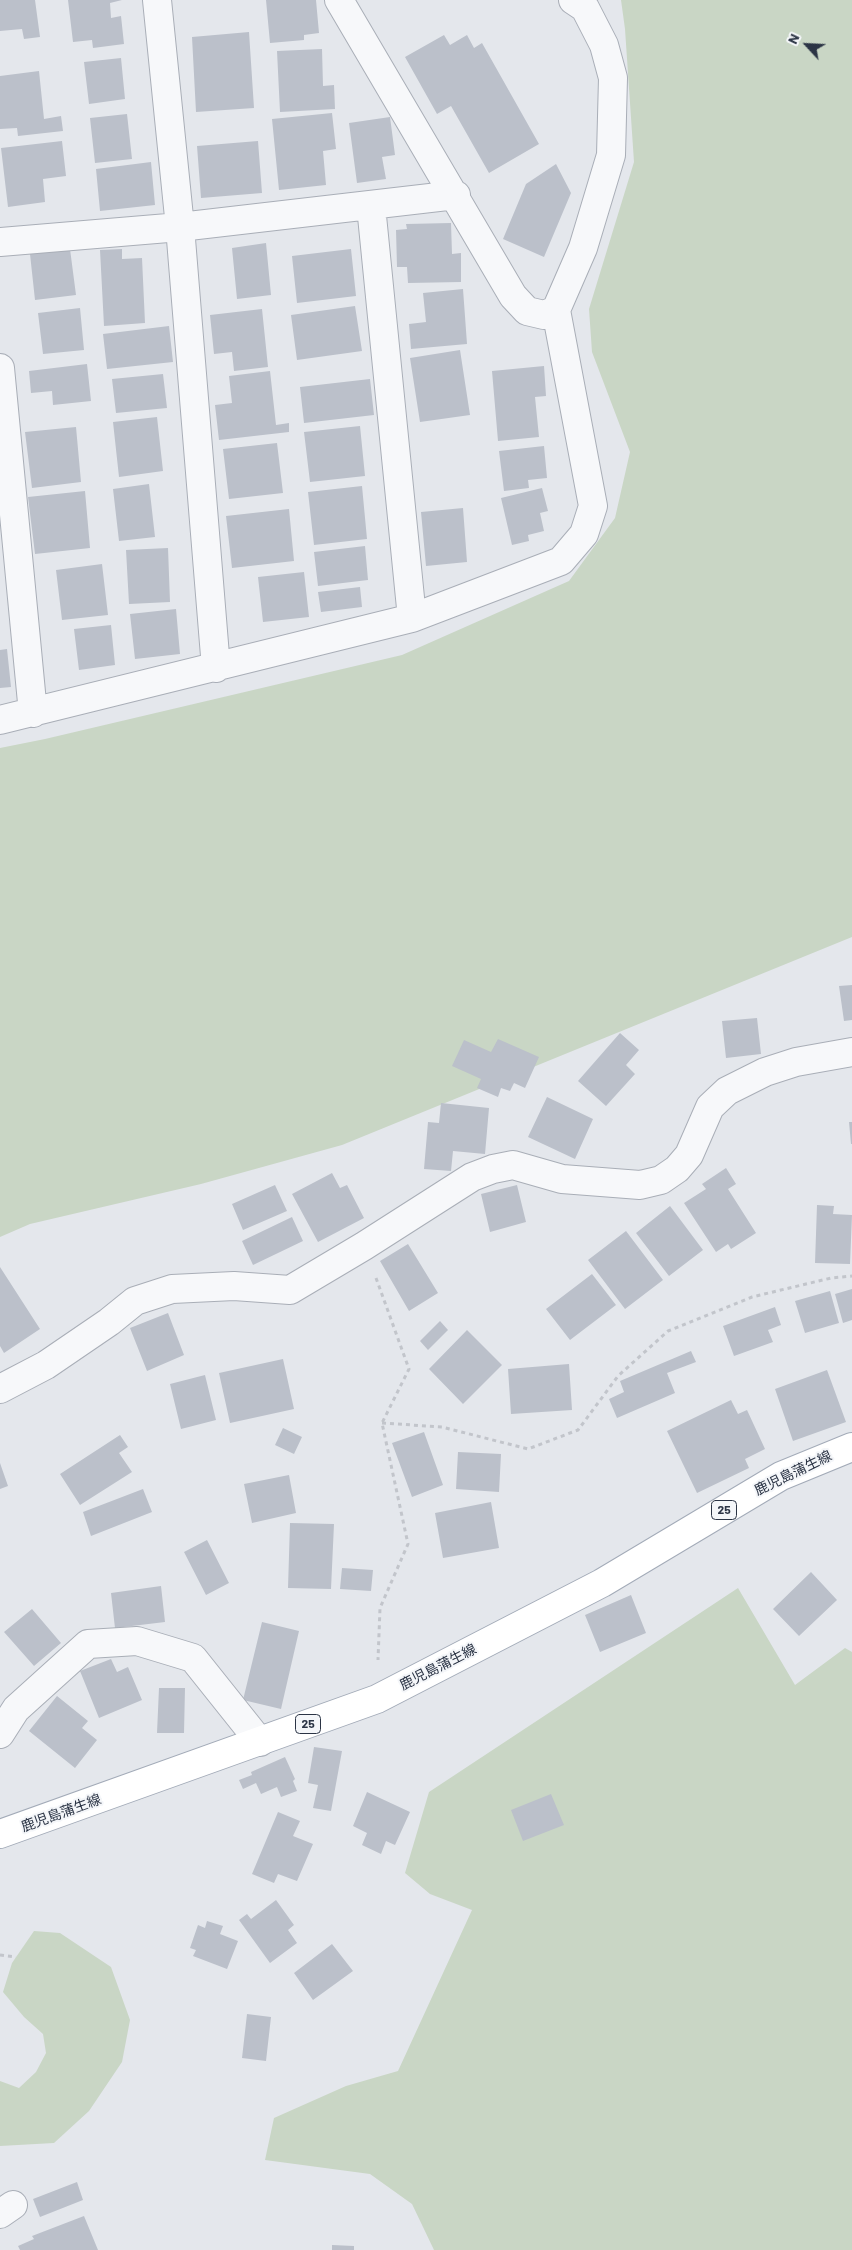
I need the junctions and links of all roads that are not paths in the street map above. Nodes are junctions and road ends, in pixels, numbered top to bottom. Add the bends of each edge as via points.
1 (157, 0) edge
2 (339, 0) edge
3 (573, 0) edge
4 (456, 195) junction
5 (371, 206) junction
6 (180, 227) junction
7 (0, 242) edge
8 (556, 310) junction
9 (0, 368) edge
10 (412, 618) junction
11 (216, 668) junction
12 (33, 713) junction
13 (0, 720) edge
14 (852, 1052) edge
15 (0, 1389) edge
16 (852, 1447) edge
17 (0, 1734) edge
18 (260, 1742) junction
19 (0, 1834) edge

1 - 6 street
2 - 4 street
3 - 8 street via 585,8 604,45 613,78 611,155 583,248
4 - 5 street
4 - 8 street via 514,296 527,311 544,316
5 - 6 street
5 - 10 street
6 - 7 street
6 - 11 street
8 - 10 street via 593,506 584,534 561,561
9 - 12 street
10 - 11 street
11 - 12 street
12 - 13 street
14 - 15 street via 796,1062 764,1072 727,1091 710,1107 689,1155 678,1169 661,1180 631,1185 562,1178 514,1165 493,1168 472,1177 290,1290 234,1286 172,1289 135,1300 46,1365
16 - 18 main road, 鹿児島蒲生線 / 25 via 781,1476 602,1583 377,1699
17 - 18 street via 16,1709 88,1644 137,1641 193,1658
18 - 19 main road, 鹿児島蒲生線 / 25

